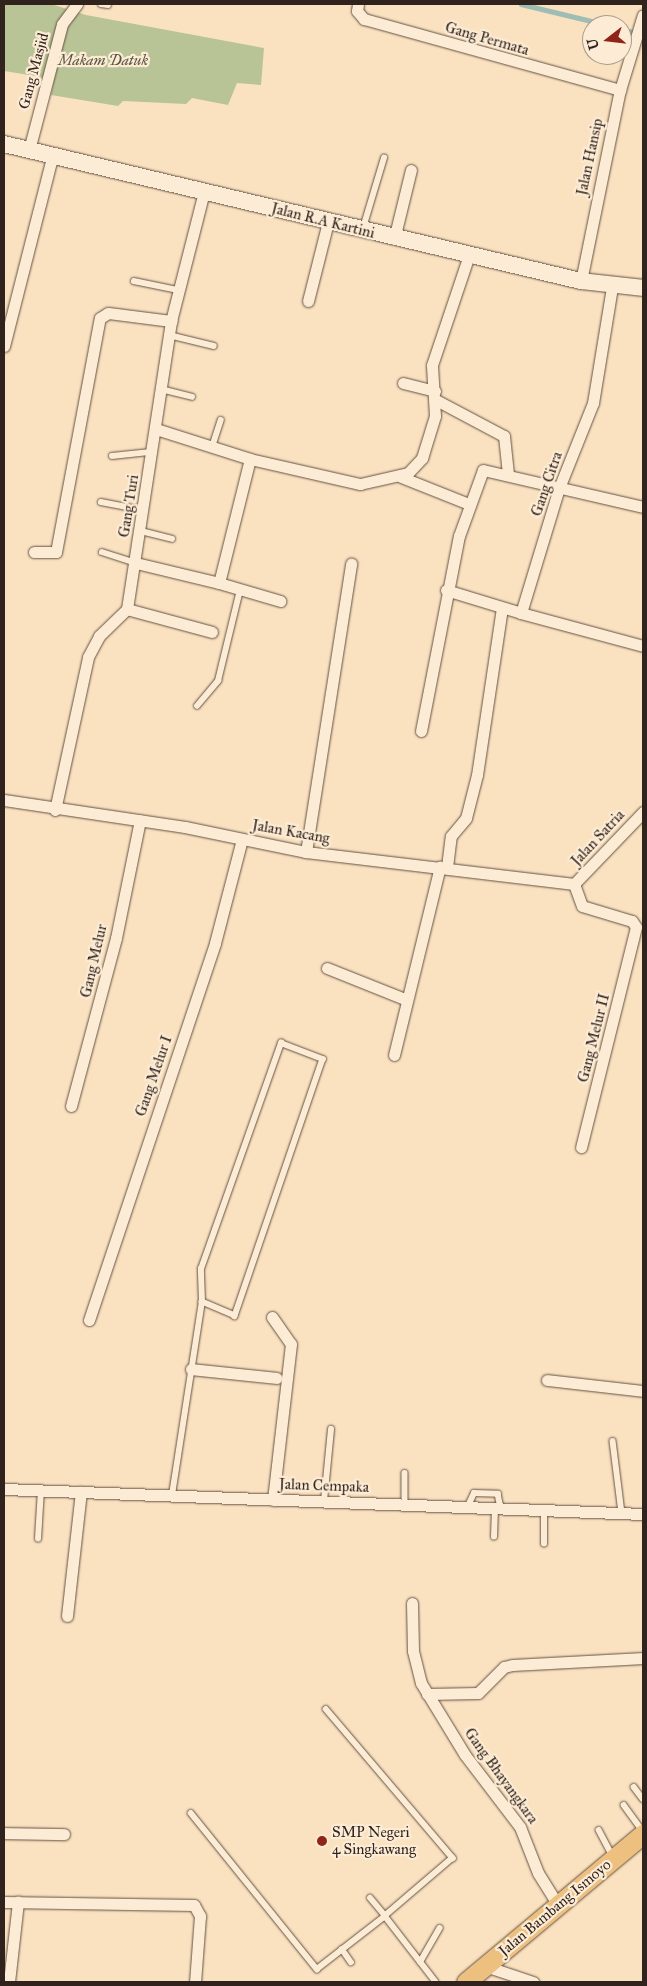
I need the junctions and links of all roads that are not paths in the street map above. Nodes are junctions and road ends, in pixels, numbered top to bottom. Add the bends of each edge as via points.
1 (358, 4) edge
2 (70, 5) edge
3 (643, 15) edge
4 (620, 90) junction
5 (4, 144) edge
6 (29, 150) junction
7 (52, 157) junction
8 (384, 158) dead end
9 (411, 170) dead end
10 (204, 192) junction
11 (328, 222) junction
12 (362, 231) junction
13 (394, 239) junction
14 (469, 255) junction
15 (134, 281) dead end
16 (581, 281) junction
17 (612, 287) junction
18 (643, 288) edge
19 (178, 290) junction
20 (308, 301) dead end
21 (171, 321) junction
22 (169, 335) junction
23 (4, 346) edge
24 (214, 346) dead end
25 (403, 383) dead end
26 (161, 388) junction
27 (435, 395) junction
28 (192, 397) dead end
29 (221, 420) dead end
30 (156, 429) junction
31 (212, 447) junction
32 (153, 452) junction
33 (112, 456) dead end
34 (250, 459) junction
35 (508, 475) junction
36 (401, 477) junction
37 (559, 488) junction
38 (101, 502) dead end
39 (469, 504) junction
40 (643, 507) edge
41 (145, 510) junction
42 (140, 532) junction
43 (172, 539) dead end
44 (34, 552) dead end
45 (102, 552) dead end
46 (136, 563) junction
47 (351, 563) dead end
48 (219, 583) junction
49 (240, 590) junction
50 (446, 590) junction
51 (280, 601) dead end
52 (502, 608) junction
53 (128, 609) junction
54 (521, 613) junction
55 (212, 632) dead end
56 (643, 646) edge
57 (197, 706) dead end
58 (421, 731) dead end
59 (4, 800) edge
60 (55, 810) junction
61 (643, 812) edge
62 (140, 820) junction
63 (242, 840) junction
64 (306, 852) junction
65 (444, 867) junction
66 (574, 884) junction
67 (328, 968) dead end
68 (407, 1000) junction
69 (394, 1055) dead end
70 (71, 1106) dead end
71 (581, 1147) dead end
72 (202, 1302) junction
73 (272, 1317) dead end
74 (89, 1320) dead end
75 (192, 1369) junction
76 (277, 1378) dead end
77 (547, 1380) dead end
78 (643, 1391) edge
79 (331, 1429) dead end
80 (613, 1441) dead end
81 (405, 1473) dead end
82 (4, 1489) edge
83 (41, 1493) junction
84 (172, 1495) junction
85 (80, 1500) junction
86 (273, 1500) junction
87 (324, 1501) junction
88 (405, 1504) junction
89 (497, 1511) junction
90 (544, 1514) junction
91 (622, 1514) junction
92 (643, 1514) edge
93 (494, 1536) dead end
94 (38, 1538) dead end
95 (544, 1544) dead end
96 (412, 1604) dead end
97 (67, 1616) dead end
98 (643, 1658) edge
99 (426, 1694) junction
100 (326, 1709) dead end
101 (634, 1787) dead end
102 (643, 1799) edge
103 (624, 1805) dead end
104 (191, 1814) dead end
105 (599, 1830) dead end
106 (642, 1831) edge
107 (4, 1833) edge
108 (64, 1834) dead end
109 (612, 1854) junction
110 (370, 1898) dead end
111 (4, 1902) edge
112 (18, 1902) junction
113 (556, 1902) junction
114 (385, 1916) junction
115 (440, 1928) dead end
116 (342, 1949) junction
117 (351, 1962) dead end
118 (420, 1962) junction
119 (485, 1966) junction
120 (9, 1982) edge
121 (194, 1982) edge
122 (436, 1982) edge
123 (466, 1982) edge
124 (533, 1982) edge

1 - 4 street, Gang Permata via 357,11 364,19
2 - 6 street, Gang Masjid via 62,24
3 - 4 street, Jalan Hansip
4 - 16 street, Jalan Hansip
5 - 6 street, Jalan R.A Kartini
6 - 7 street, Jalan R.A Kartini
7 - 10 street, Jalan R.A Kartini
7 - 23 street
8 - 12 lane
9 - 13 street
10 - 11 street, Jalan R.A Kartini
10 - 19 street, Gang Turi
11 - 12 street, Jalan R.A Kartini
11 - 20 street
12 - 13 street, Jalan R.A Kartini
13 - 14 street, Jalan R.A Kartini
14 - 16 street, Jalan R.A Kartini
14 - 27 street via 432,365
15 - 19 lane
16 - 17 street, Jalan R.A Kartini
17 - 18 street, Jalan R.A Kartini
17 - 37 street, Gang Citra via 593,403
19 - 21 street, Gang Turi
21 - 22 street, Gang Turi
21 - 44 street via 108,313 100,318 56,552
22 - 24 lane
22 - 26 street, Gang Turi
25 - 27 street
26 - 28 lane
26 - 30 street, Gang Turi
27 - 35 street via 504,436
27 - 36 street via 422,458
29 - 31 lane
30 - 31 street
30 - 32 street, Gang Turi
31 - 34 street
32 - 33 lane
32 - 41 street, Gang Turi
34 - 36 street via 360,484
34 - 48 street
35 - 37 street
35 - 39 street via 484,470
36 - 39 street
37 - 40 street
37 - 54 street, Gang Citra
38 - 41 lane
39 - 50 street
41 - 42 street, Gang Turi
42 - 43 lane
42 - 46 street, Gang Turi
45 - 46 lane
46 - 48 street
46 - 53 street, Gang Turi
47 - 64 street
48 - 49 street
49 - 51 street
49 - 57 lane via 218,681
50 - 52 street
50 - 58 street
52 - 54 street
52 - 65 street via 477,775 466,818 451,836
53 - 55 street
53 - 60 street via 99,636 88,657
54 - 56 street
59 - 60 street, Jalan Kacang
60 - 62 street, Jalan Kacang
61 - 66 street, Jalan Satria
62 - 63 street, Jalan Kacang
62 - 70 street, Gang Melur via 116,938
63 - 64 street, Jalan Kacang
63 - 74 street, Gang Melur I via 215,943
64 - 65 street, Jalan Kacang
65 - 66 street, Jalan Kacang
65 - 68 street
66 - 71 street, Gang Melur II via 582,906 632,921 635,937
67 - 68 street
68 - 69 street
72 - 72 lane via 201,1269 281,1043 323,1059 235,1316
72 - 75 lane
73 - 86 street via 291,1344
75 - 76 street
75 - 84 lane
77 - 78 street
79 - 87 lane
80 - 91 lane
81 - 88 lane
82 - 83 street, Jalan Cempaka
83 - 85 street, Jalan Cempaka
83 - 94 lane
84 - 85 street, Jalan Cempaka
84 - 86 street, Jalan Cempaka
85 - 97 street
86 - 87 street, Jalan Cempaka
87 - 88 street, Jalan Cempaka
88 - 89 street, Jalan Cempaka via 468,1506
89 - 90 street, Jalan Cempaka
89 - 93 lane
90 - 91 street, Jalan Cempaka
90 - 95 lane
91 - 92 street, Jalan Cempaka
96 - 99 street, Gang Bhayangkara via 416,1668
98 - 99 street via 519,1664 504,1667 478,1692
99 - 113 street, Gang Bhayangkara via 520,1827 545,1887
100 - 114 lane via 453,1858
101 - 102 lane
103 - 106 lane
104 - 116 lane via 317,1969
105 - 109 lane
106 - 109 main road, Jalan Bambang Ismoyo
107 - 108 street
109 - 113 main road, Jalan Bambang Ismoyo
110 - 114 lane
111 - 112 street
112 - 120 street
112 - 121 street via 194,1905 200,1916
113 - 119 main road, Jalan Bambang Ismoyo
114 - 116 lane
114 - 118 lane
115 - 118 lane
116 - 117 lane
118 - 122 lane
119 - 123 main road, Jalan Bambang Ismoyo
119 - 124 street

